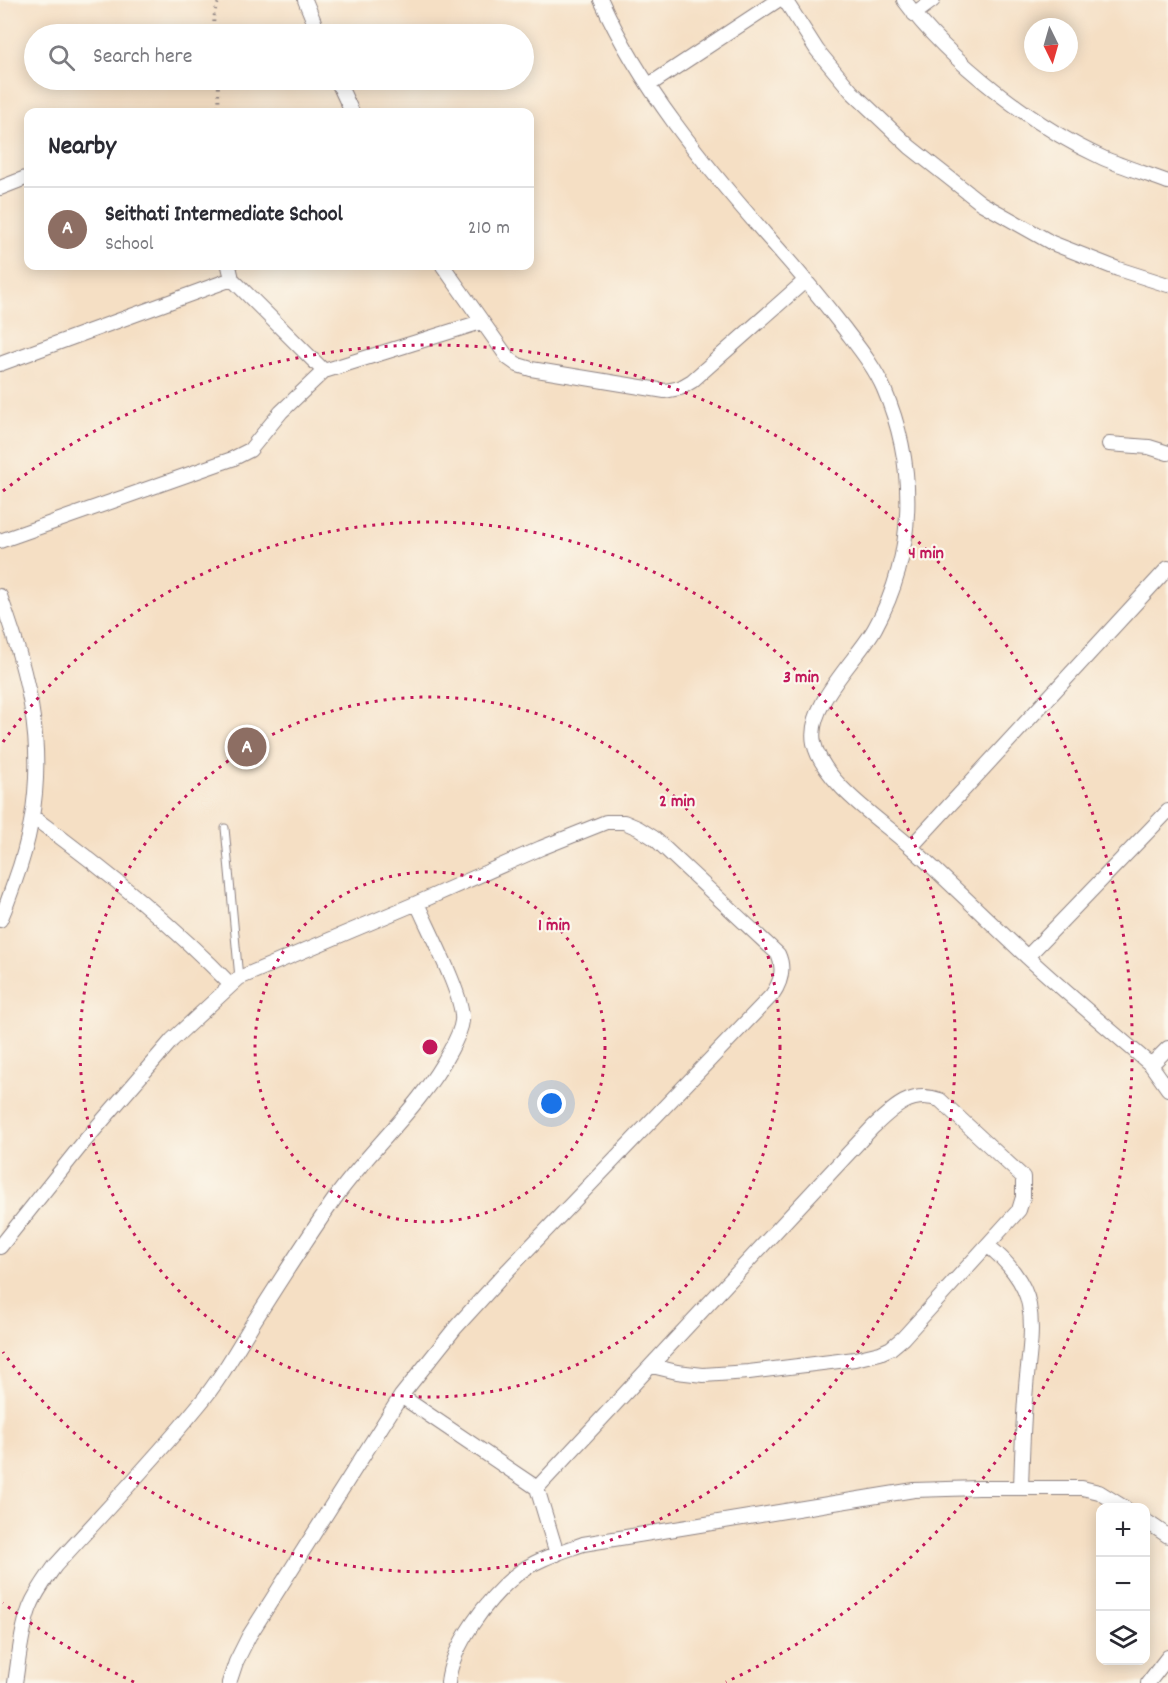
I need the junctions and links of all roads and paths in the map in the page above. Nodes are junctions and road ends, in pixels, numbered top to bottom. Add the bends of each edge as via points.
1 (220, 0) edge
2 (305, 0) edge
3 (601, 0) edge
4 (778, 0) edge
5 (785, 0) edge
6 (904, 0) edge
7 (933, 0) edge
8 (914, 14) junction
9 (213, 24) edge
10 (315, 24) edge
11 (649, 85) junction
12 (218, 90) edge
13 (342, 90) edge
14 (217, 108) edge
15 (350, 108) edge
16 (24, 179) edge
17 (1168, 182) edge
18 (0, 188) edge
19 (446, 270) edge
20 (230, 272) edge
21 (806, 280) junction
22 (1168, 285) edge
23 (481, 322) junction
24 (0, 364) edge
25 (324, 371) junction
26 (1109, 444) dead end
27 (1168, 453) edge
28 (0, 541) edge
29 (1168, 568) edge
30 (0, 596) edge
31 (1168, 811) edge
32 (33, 817) junction
33 (225, 828) dead end
34 (911, 847) junction
35 (417, 903) junction
36 (0, 920) edge
37 (1027, 957) junction
38 (235, 982) junction
39 (1168, 1048) edge
40 (1151, 1065) junction
41 (1168, 1089) edge
42 (988, 1246) junction
43 (0, 1247) edge
44 (652, 1366) junction
45 (401, 1396) junction
46 (537, 1488) junction
47 (1021, 1488) junction
48 (1117, 1503) edge
49 (1150, 1524) edge
50 (1168, 1536) edge
51 (557, 1554) junction
52 (1168, 1657) edge
53 (15, 1683) edge
54 (230, 1683) edge
55 (448, 1683) edge
56 (1148, 1683) edge

1 - 9 path
2 - 10 street
3 - 11 street
4 - 11 street
5 - 22 street via 817,50 852,92 910,147 981,203 1052,243
6 - 8 street
7 - 8 street
8 - 17 street via 988,86 1054,132 1103,158
11 - 21 street via 705,162
12 - 14 path
13 - 15 street
16 - 18 street
19 - 23 street
20 - 24 street
20 - 25 street
21 - 23 street via 692,381 665,391 518,365 508,358
21 - 34 street via 872,366 891,406 904,455 907,522 903,556 892,590 875,628 825,699 814,721 813,741 834,778
23 - 25 street
25 - 28 street via 281,412 250,450
26 - 27 street via 1149,447
29 - 34 street
30 - 32 street via 16,642 35,724 37,774
31 - 37 street
32 - 36 street
32 - 38 street via 129,891
33 - 38 lane
34 - 37 street
35 - 38 street
35 - 45 street via 606,822 624,822 654,838 768,943 782,962 782,972 772,995 508,1270
35 - 53 street via 461,1007 462,1021 445,1061 422,1095 339,1193 198,1406 41,1586 30,1608
37 - 40 street
38 - 43 street via 172,1040
39 - 40 street
40 - 41 street
42 - 44 street via 903,1338 880,1353 725,1375
42 - 44 street via 1019,1210 1023,1177 940,1100 922,1096 905,1101 872,1128
42 - 47 street via 1004,1259 1029,1304 1031,1331
44 - 46 street
45 - 46 street
45 - 54 street via 249,1636
46 - 51 street
47 - 48 street via 1082,1488 1099,1492
47 - 51 street via 914,1490 583,1544
49 - 50 street
51 - 55 street via 517,1574 494,1597 471,1626 450,1666
52 - 56 street

